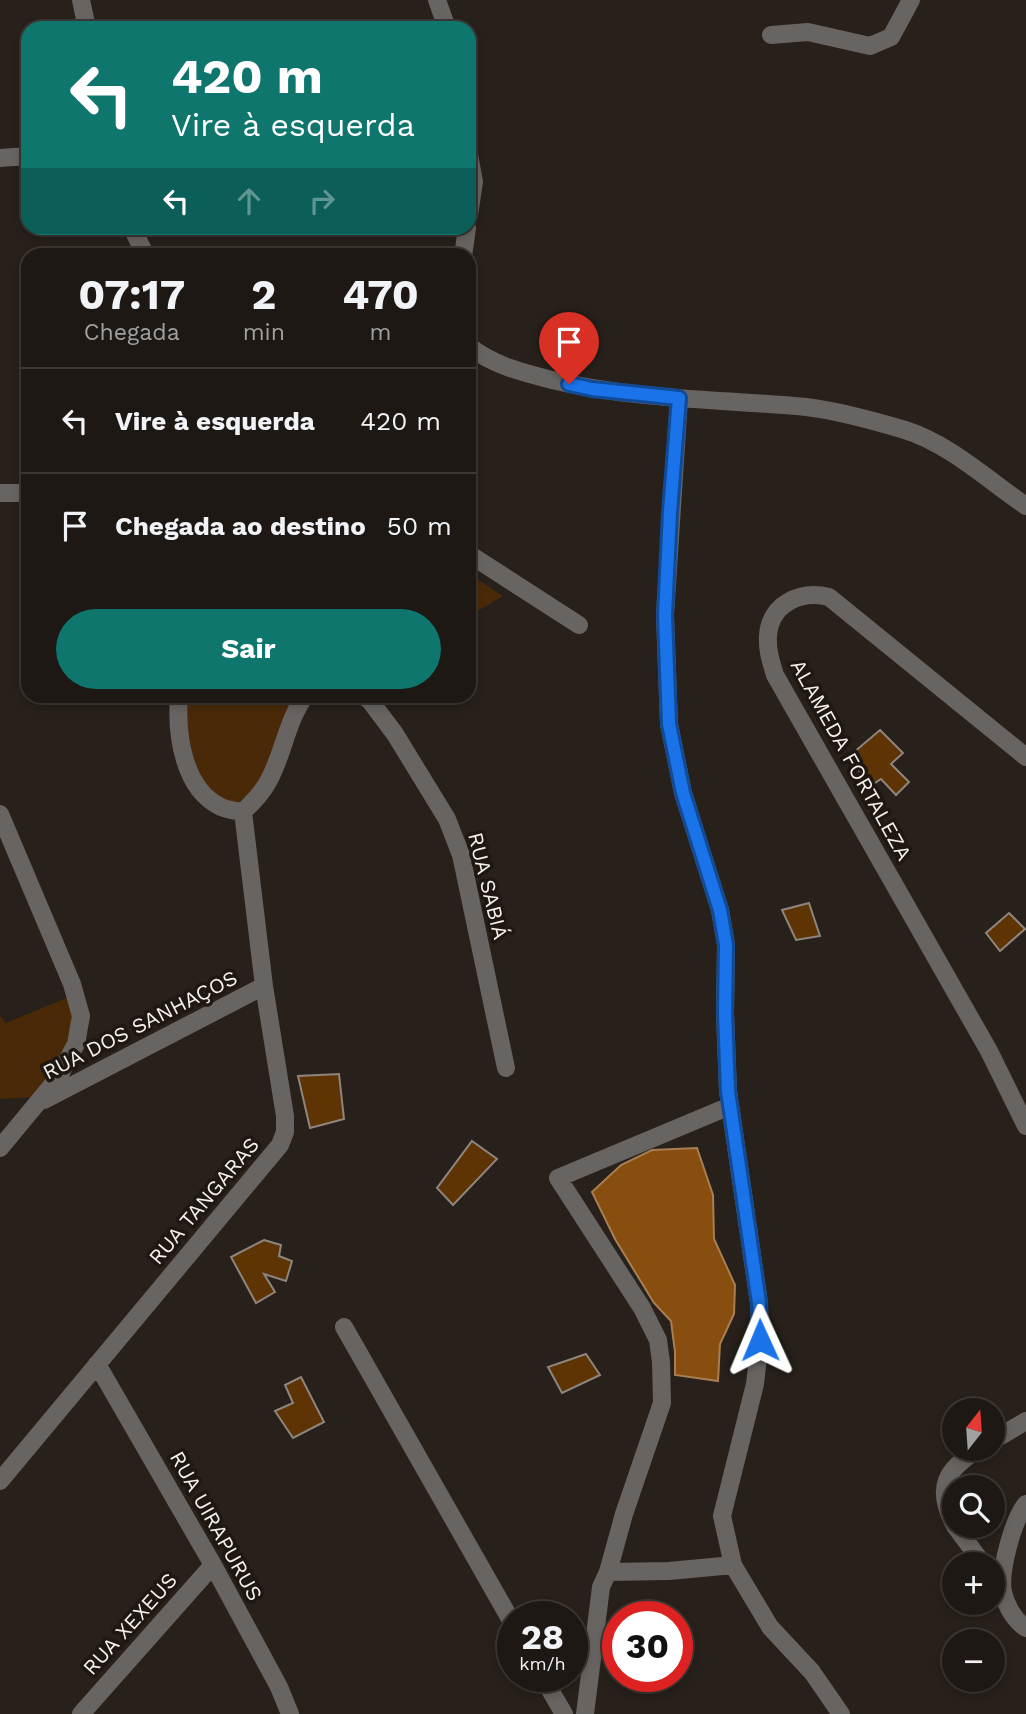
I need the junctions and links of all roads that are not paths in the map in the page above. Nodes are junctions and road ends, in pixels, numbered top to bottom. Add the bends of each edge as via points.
1 (82, 0) edge
2 (437, 0) edge
3 (911, 0) edge
4 (86, 21) edge
5 (444, 21) edge
6 (771, 35) dead end
7 (21, 156) edge
8 (0, 158) edge
9 (476, 351) edge
10 (679, 398) junction
11 (21, 492) edge
12 (0, 493) edge
13 (1026, 506) edge
14 (476, 559) edge
15 (579, 625) dead end
16 (179, 703) edge
17 (300, 703) edge
18 (372, 703) edge
19 (1026, 757) edge
20 (243, 812) junction
21 (0, 814) edge
22 (264, 986) junction
23 (506, 1068) dead end
24 (37, 1104) junction
25 (730, 1106) junction
26 (1026, 1126) edge
27 (0, 1148) edge
28 (344, 1327) dead end
29 (97, 1364) junction
30 (1026, 1421) edge
31 (1005, 1433) edge
32 (959, 1461) edge
33 (948, 1475) edge
34 (0, 1480) edge
35 (1026, 1504) edge
36 (1005, 1560) edge
37 (213, 1565) junction
38 (733, 1565) junction
39 (608, 1572) junction
40 (1005, 1599) edge
41 (500, 1601) edge
42 (1026, 1628) edge
43 (551, 1692) edge
44 (81, 1714) edge
45 (290, 1714) edge
46 (564, 1714) edge
47 (585, 1714) edge
48 (841, 1714) edge

1 - 4 street
2 - 5 street
3 - 6 street via 891,37 870,46 808,32
7 - 8 street
9 - 10 street via 524,373 592,389
10 - 13 street via 809,407 906,430 939,445
10 - 25 street via 665,615 669,724 683,793 720,910 726,945
11 - 12 street
14 - 15 street
16 - 20 street via 182,752 196,787 221,807
17 - 20 street via 270,778
18 - 23 street, RUA SABIÁ via 447,819 461,856
19 - 26 street, ALAMEDA FORTALEZA via 828,597 799,596 786,603 769,626 768,648 775,675 989,1051
20 - 22 street, RUA TANGARAS
21 - 24 street via 72,984 81,1016 76,1044
22 - 24 street, RUA DOS SANHAÇOS
22 - 29 street, RUA TANGARAS via 285,1116 280,1145
24 - 27 street
25 - 38 street via 759,1303 760,1340 755,1384 722,1516
25 - 39 street via 558,1178 658,1340 662,1403
28 - 41 street
29 - 34 street, RUA TANGARAS
29 - 37 street, RUA UIRAPURUS
30 - 31 street
32 - 33 street
35 - 36 street via 1017,1515
37 - 44 street, RUA XEXEUS
37 - 45 street, RUA UIRAPURUS
38 - 39 street
38 - 48 street via 770,1627 812,1672
39 - 47 street via 601,1587
40 - 42 street via 1016,1622
43 - 46 street

